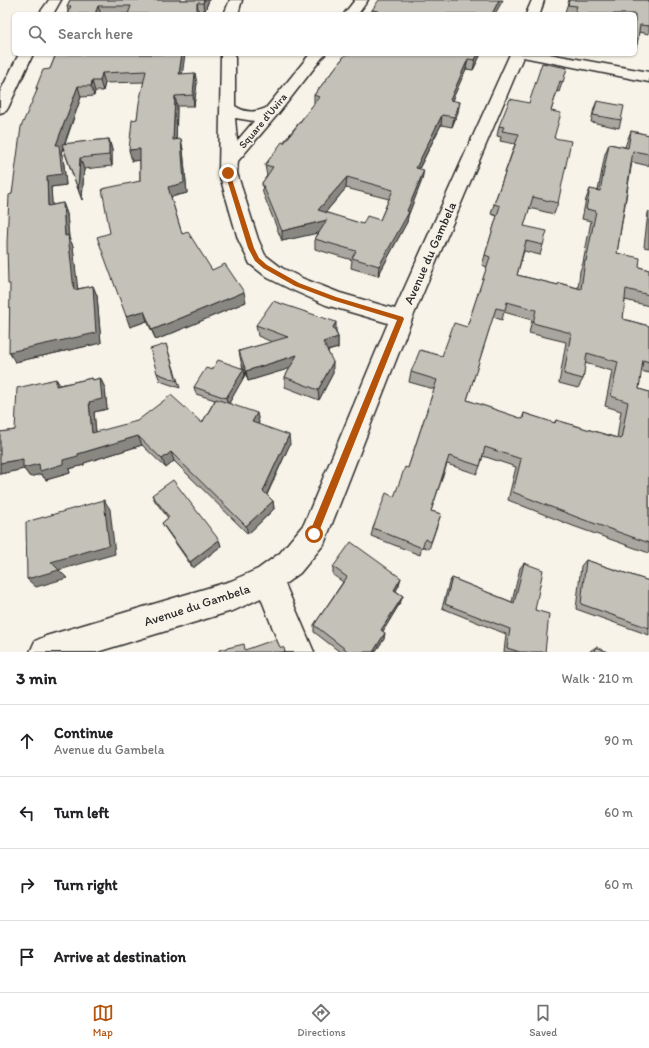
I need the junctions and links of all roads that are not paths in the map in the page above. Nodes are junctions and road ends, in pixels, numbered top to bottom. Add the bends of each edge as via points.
1 (55, 0) edge
2 (236, 0) edge
3 (362, 0) edge
4 (538, 0) edge
5 (47, 12) edge
6 (232, 12) edge
7 (353, 12) edge
8 (534, 12) edge
9 (25, 56) edge
10 (228, 56) edge
11 (316, 56) edge
12 (516, 56) edge
13 (537, 56) edge
14 (649, 77) edge
15 (0, 108) edge
16 (227, 108) junction
17 (272, 111) junction
18 (229, 160) junction
19 (401, 319) junction
20 (268, 579) junction
21 (46, 652) edge
22 (298, 652) edge

1 - 5 street
2 - 6 street
3 - 7 street
4 - 8 street
9 - 15 street
10 - 16 street, Square d'Uvira
11 - 17 street, Square d'Uvira
12 - 19 street, Avenue du Gambela
13 - 14 street
16 - 17 street via 249,117
16 - 18 street, Square d'Uvira
17 - 18 street, Square d'Uvira
18 - 19 street via 230,182 257,259 275,274 297,284
19 - 20 street, Avenue du Gambela via 314,534 290,563
20 - 21 street, Avenue du Gambela via 235,595
20 - 22 street

